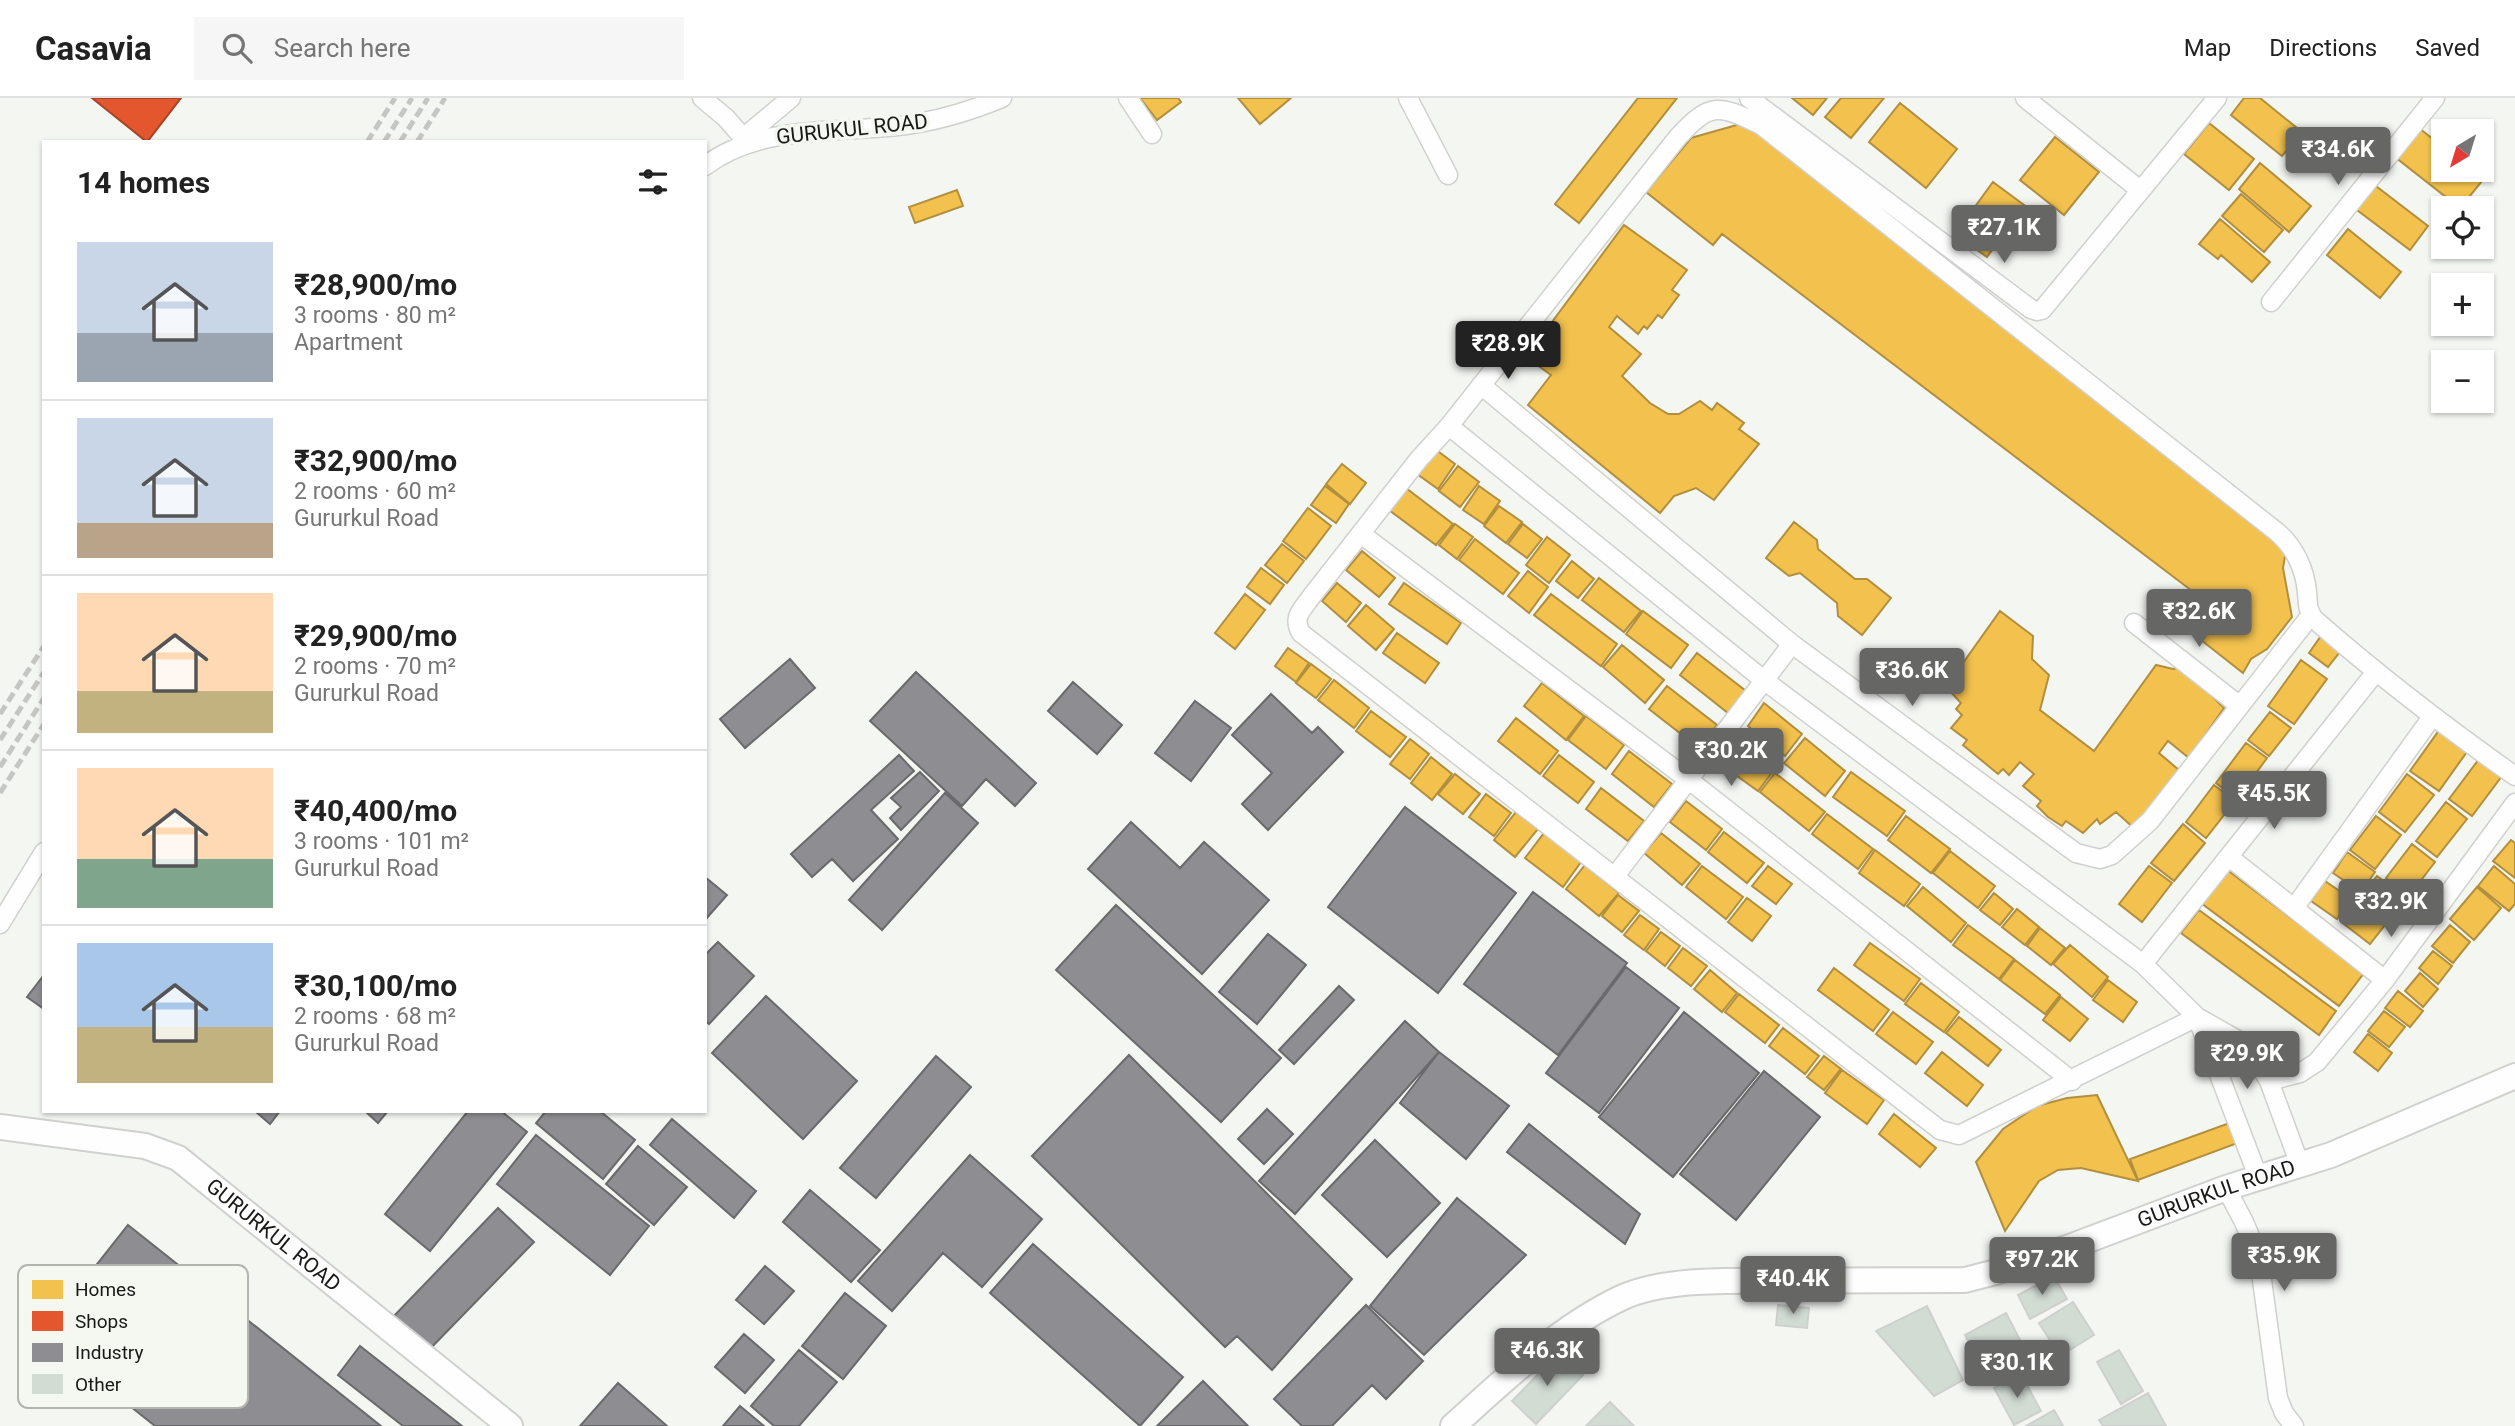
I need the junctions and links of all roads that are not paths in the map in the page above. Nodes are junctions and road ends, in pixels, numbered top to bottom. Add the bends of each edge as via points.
1 (702, 98) edge
2 (791, 98) edge
3 (1002, 98) edge
4 (1128, 98) edge
5 (1408, 98) edge
6 (1749, 98) edge
7 (2025, 98) edge
8 (2217, 98) edge
9 (2435, 98) edge
10 (1152, 134) dead end
11 (745, 140) junction
12 (707, 165) edge
13 (1448, 174) dead end
14 (2140, 190) junction
15 (2271, 302) dead end
16 (1481, 385) junction
17 (1449, 426) junction
18 (1361, 534) junction
19 (2311, 615) junction
20 (2134, 623) dead end
21 (1792, 644) junction
22 (2375, 674) junction
23 (1765, 681) junction
24 (2240, 706) junction
25 (2432, 718) junction
26 (2515, 776) edge
27 (1689, 780) junction
28 (2515, 803) edge
29 (42, 855) edge
30 (2229, 857) junction
31 (1615, 876) junction
32 (2294, 908) junction
33 (0, 924) edge
34 (2143, 964) junction
35 (2385, 980) junction
36 (2197, 1017) junction
37 (2515, 1076) edge
38 (2072, 1081) junction
39 (2269, 1081) junction
40 (0, 1126) edge
41 (2300, 1165) junction
42 (2259, 1179) junction
43 (2226, 1188) junction
44 (510, 1426) edge
45 (1452, 1426) edge
46 (2294, 1426) edge

1 - 11 street
2 - 11 street
3 - 11 street, GURUKUL ROAD via 939,120
4 - 10 street
5 - 13 street
6 - 14 street via 2035,311 2042,310
7 - 14 street
8 - 14 street
9 - 15 street
11 - 12 street, GURUKUL ROAD
16 - 17 street
16 - 19 street via 1692,122 1715,109 1733,111 1761,125 2284,538 2304,574
16 - 21 street
17 - 18 street
17 - 23 street
18 - 27 street
18 - 31 street via 1298,616 1301,633
19 - 22 street
19 - 24 street
20 - 24 street
21 - 23 street
21 - 24 street via 2087,858 2112,855 2150,821
22 - 25 street
22 - 30 street
23 - 27 street
23 - 34 street
25 - 26 street
25 - 32 street
27 - 31 street
27 - 38 street
28 - 35 street
29 - 33 street
30 - 32 street
30 - 34 street
31 - 38 street via 1940,1130 1959,1135
32 - 35 street
34 - 36 street
35 - 39 street via 2317,1062 2300,1073
36 - 38 street
36 - 39 street via 2241,1042
36 - 42 street
37 - 41 street, GURURKUL ROAD
39 - 41 street
40 - 44 street, GURURKUL ROAD via 145,1146 178,1158
41 - 42 street, GURURKUL ROAD
42 - 43 street, GURURKUL ROAD
43 - 45 street, GURURKUL ROAD via 2067,1248 1965,1280 1741,1281 1640,1291 1581,1322
43 - 46 street via 2259,1258 2278,1398

